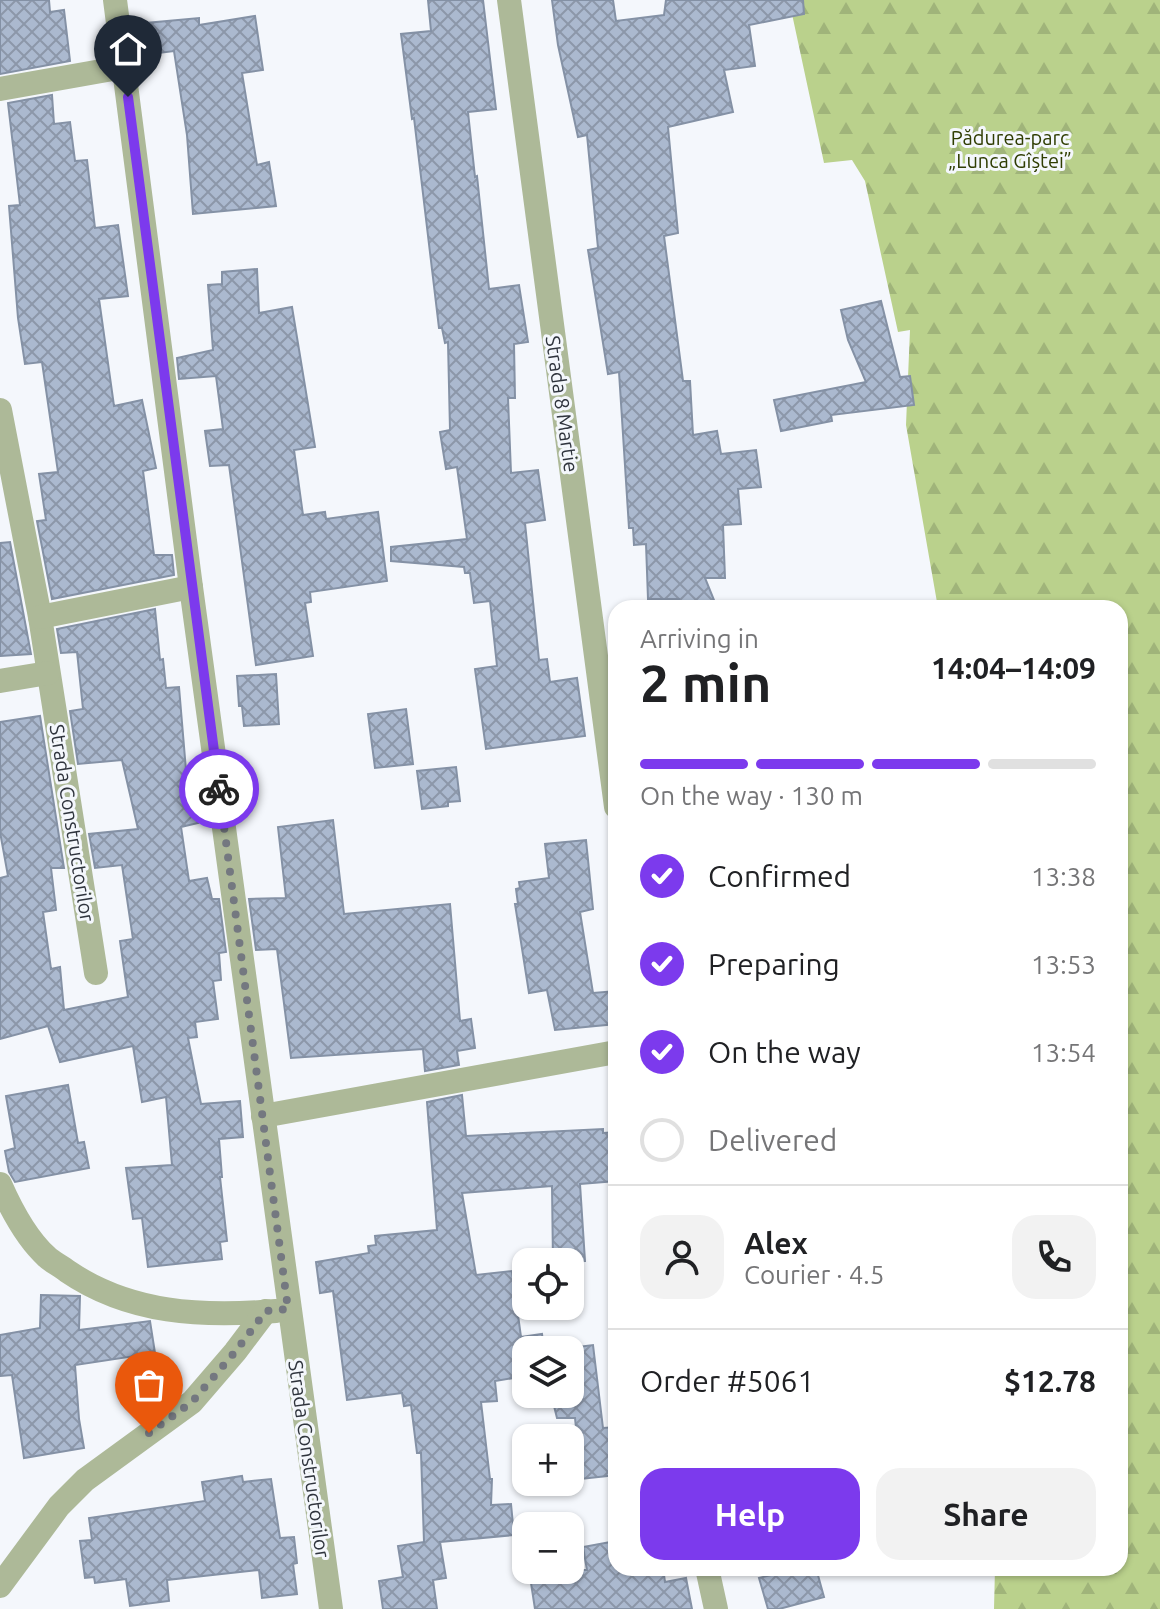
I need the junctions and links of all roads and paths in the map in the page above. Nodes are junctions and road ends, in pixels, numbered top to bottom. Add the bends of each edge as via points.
1 (115, 0) edge
2 (509, 0) edge
3 (124, 67) junction
4 (0, 89) edge
5 (0, 410) edge
6 (191, 587) junction
7 (40, 617) junction
8 (48, 673) junction
9 (0, 681) edge
10 (608, 747) edge
11 (96, 973) dead end
12 (608, 1053) edge
13 (263, 1116) junction
14 (0, 1184) edge
15 (277, 1310) junction
16 (709, 1576) edge
17 (0, 1586) edge
18 (331, 1609) edge
19 (716, 1609) edge

1 - 3 street, Strada Constructorilor
2 - 10 street, Strada 8 Martie
3 - 4 street
3 - 6 street, Strada Constructorilor
5 - 7 street, Strada Constructorilor
6 - 7 street
6 - 13 street, Strada Constructorilor
7 - 8 street, Strada Constructorilor
8 - 9 street
8 - 11 street, Strada Constructorilor
12 - 13 street
13 - 15 street, Strada Constructorilor
14 - 15 street via 11,1209 46,1256 90,1286 168,1311 224,1315
15 - 17 street via 192,1402 85,1480 33,1537
15 - 18 street, Strada Constructorilor
16 - 19 street

